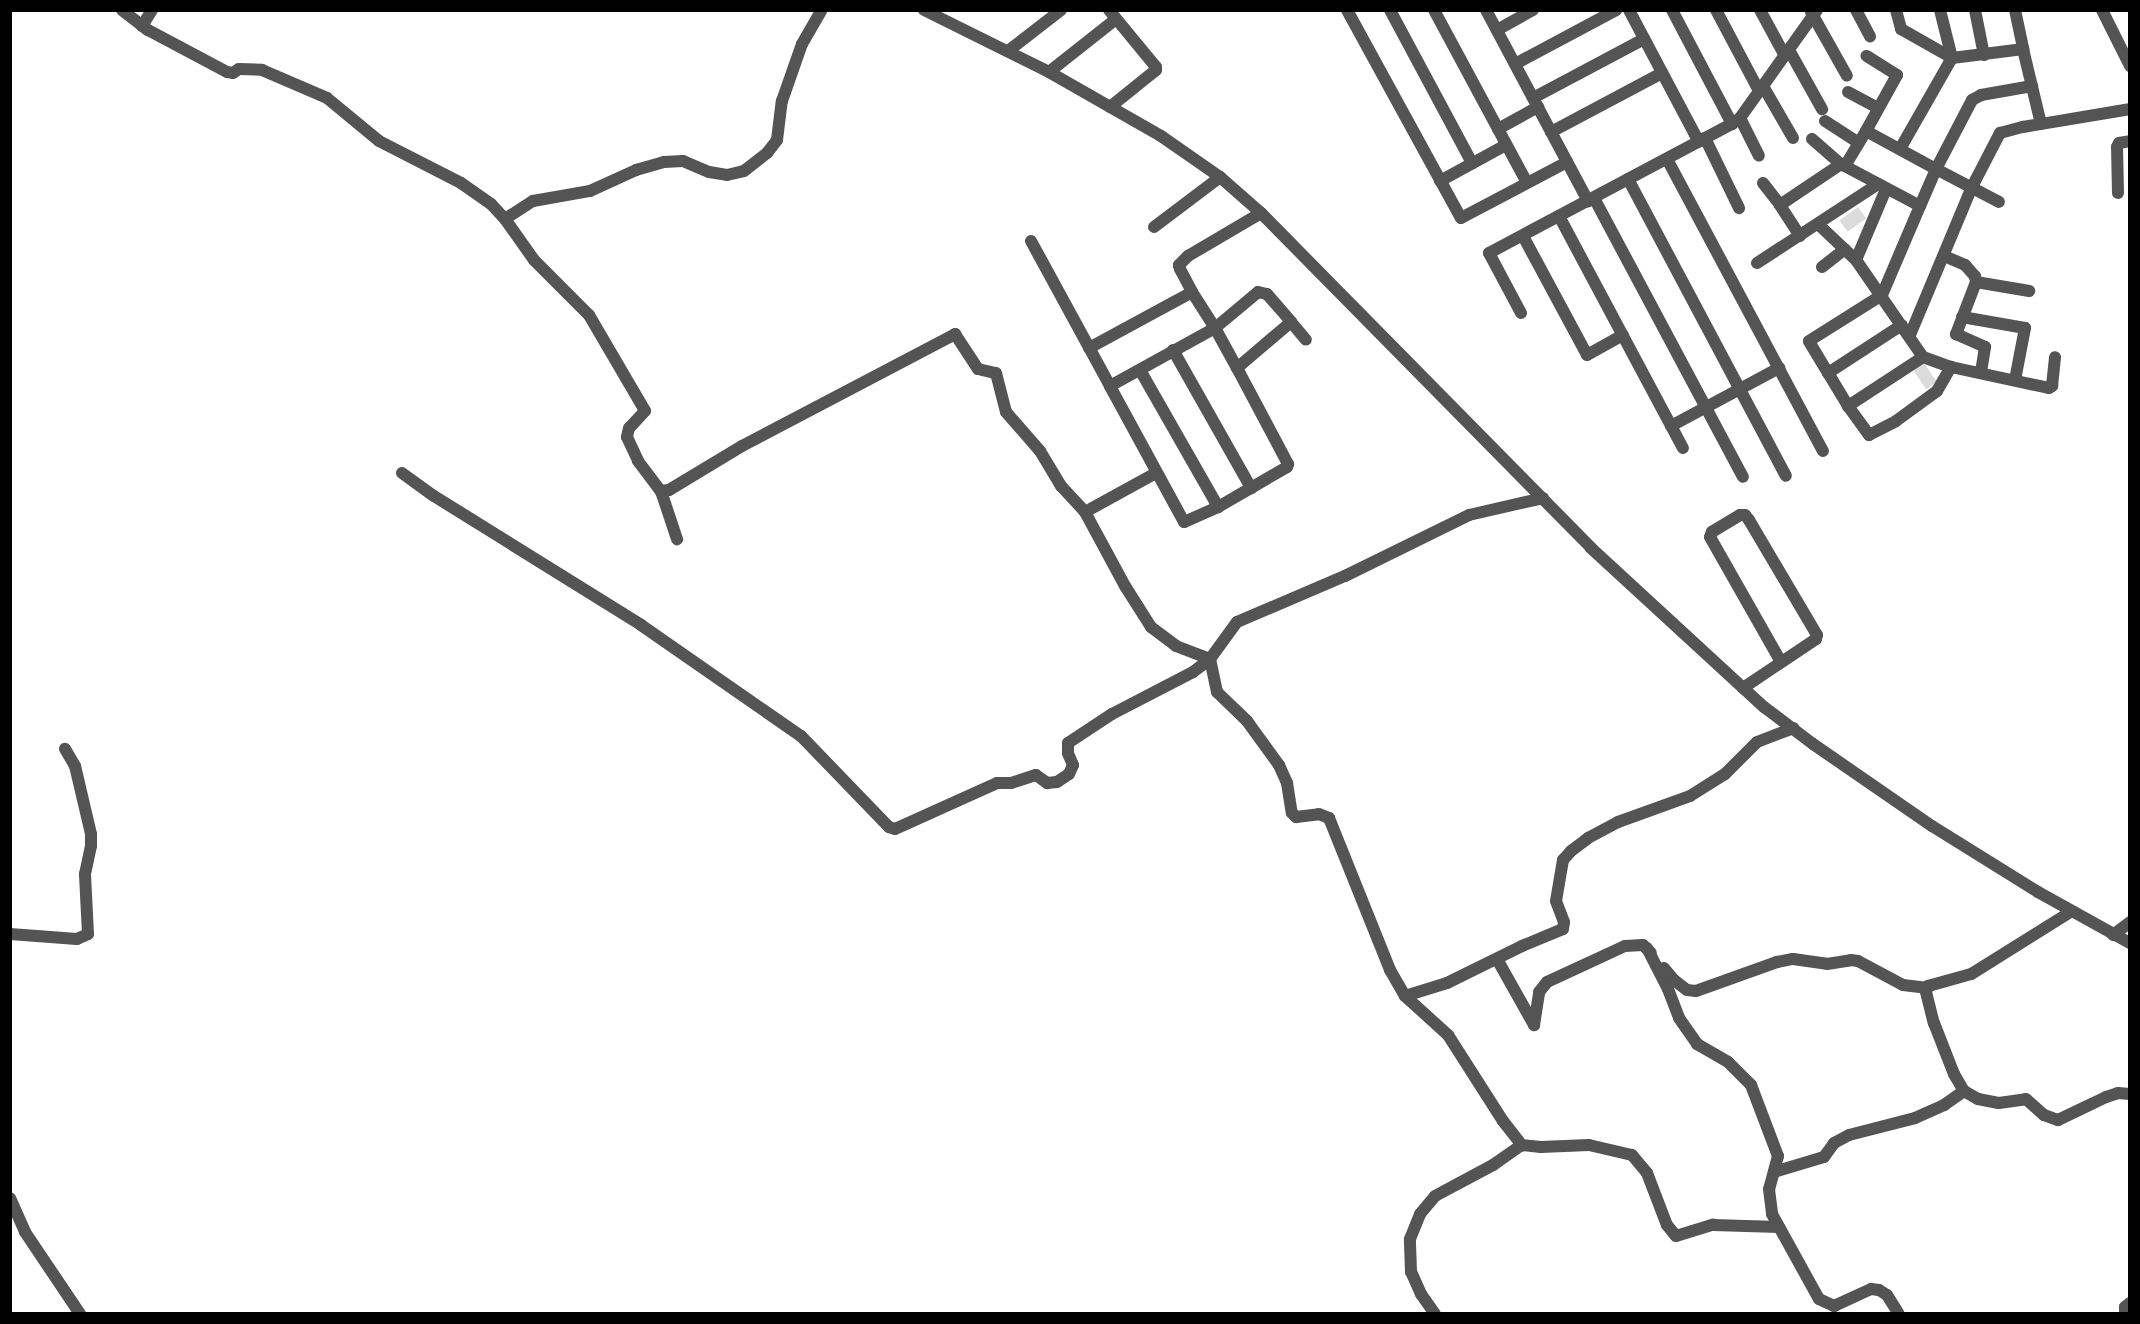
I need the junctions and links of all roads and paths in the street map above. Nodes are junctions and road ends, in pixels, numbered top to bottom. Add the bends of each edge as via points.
1 (122, 10) edge
2 (152, 10) edge
3 (822, 10) edge
4 (924, 10) edge
5 (1061, 10) edge
6 (1347, 10) edge
7 (1389, 10) edge
8 (1434, 10) edge
9 (1486, 10) edge
10 (1533, 10) edge
11 (1616, 10) edge
12 (1629, 10) edge
13 (1672, 10) edge
14 (1716, 10) edge
15 (1760, 10) edge
16 (1856, 10) edge
17 (1896, 10) edge
18 (1940, 10) edge
19 (1975, 10) edge
20 (2015, 10) edge
21 (2102, 10) edge
22 (1814, 12) edge
23 (1112, 15) edge
24 (142, 26) junction
25 (1497, 30) junction
26 (1870, 36) dead end
27 (1644, 39) junction
28 (2023, 49) junction
29 (1008, 51) junction
30 (1787, 53) junction
31 (1984, 55) junction
32 (1867, 56) dead end
33 (1952, 58) junction
34 (1515, 64) junction
35 (2130, 66) edge
36 (1049, 72) junction
37 (1662, 73) junction
38 (1847, 76) dead end
39 (2032, 86) junction
40 (1761, 88) junction
41 (1848, 92) dead end
42 (1535, 103) junction
43 (1110, 106) junction
44 (1878, 108) junction
45 (2130, 109) edge
46 (1736, 121) junction
47 (2040, 124) junction
48 (1498, 129) junction
49 (1551, 132) junction
50 (1866, 132) junction
51 (1793, 138) dead end
52 (1812, 139) dead end
53 (1702, 140) junction
54 (2130, 141) edge
55 (1859, 143) junction
56 (1506, 145) junction
57 (1900, 149) junction
58 (1759, 156) dead end
59 (1667, 159) junction
60 (1567, 162) junction
61 (1472, 163) junction
62 (1843, 165) junction
63 (1936, 170) junction
64 (1220, 177) junction
65 (1628, 180) junction
66 (1440, 181) junction
67 (1527, 183) junction
68 (1763, 183) dead end
69 (1882, 187) junction
70 (1972, 187) junction
71 (2118, 193) dead end
72 (1591, 199) junction
73 (2000, 202) dead end
74 (1780, 205) junction
75 (1920, 206) junction
76 (1739, 208) dead end
77 (1261, 213) junction
78 (1559, 216) junction
79 (505, 219) junction
80 (1820, 225) junction
81 (1154, 227) dead end
82 (1523, 236) junction
83 (1800, 236) junction
84 (1031, 241) dead end
85 (1845, 249) junction
86 (1944, 256) junction
87 (1857, 260) junction
88 (1757, 263) dead end
89 (1822, 267) dead end
90 (1976, 282) junction
91 (2029, 291) dead end
92 (1192, 292) junction
93 (1882, 295) junction
94 (1521, 313) dead end
95 (1962, 317) junction
96 (1291, 322) junction
97 (1215, 328) junction
98 (1906, 330) junction
99 (1623, 335) junction
100 (1306, 340) dead end
101 (1089, 348) junction
102 (1173, 350) junction
103 (1923, 357) junction
104 (2055, 357) dead end
105 (1951, 367) junction
106 (1237, 368) junction
107 (1779, 368) junction
108 (1140, 370) junction
109 (1981, 371) junction
110 (1828, 374) junction
111 (2015, 380) junction
112 (1110, 386) junction
113 (1740, 389) junction
114 (1848, 406) junction
115 (1706, 407) junction
116 (1671, 426) junction
117 (1683, 448) dead end
118 (1823, 451) dead end
119 (402, 473) dead end
120 (1156, 473) junction
121 (1786, 476) dead end
122 (1743, 477) dead end
123 (1251, 488) junction
124 (661, 491) junction
125 (1543, 498) junction
126 (1218, 507) junction
127 (1085, 512) junction
128 (676, 539) dead end
129 (1210, 659) junction
130 (1780, 660) junction
131 (1743, 688) junction
132 (1793, 728) junction
133 (65, 749) dead end
134 (2072, 911) junction
135 (2130, 922) edge
136 (10, 934) edge
137 (2113, 935) junction
138 (2130, 943) edge
139 (1647, 948) junction
140 (1497, 959) junction
141 (1926, 988) junction
142 (1405, 996) junction
143 (1964, 1091) junction
144 (2130, 1094) edge
145 (1522, 1145) junction
146 (1774, 1172) junction
147 (10, 1198) edge
148 (1779, 1227) junction
149 (2130, 1303) edge
150 (80, 1314) edge
151 (1436, 1314) edge
152 (1899, 1314) edge
153 (2125, 1314) edge

1 - 24 street
2 - 24 street
3 - 79 street via 802,44 782,101 777,140 744,171 727,175 683,161 664,162 590,191 533,201
4 - 29 street
5 - 29 street
6 - 66 street
7 - 61 street
8 - 48 street
9 - 25 street
10 - 25 street
11 - 34 street
12 - 27 street
13 - 46 street
14 - 40 street
15 - 30 street
16 - 26 street
17 - 33 street via 1901,29
18 - 33 street
19 - 31 street
20 - 28 street
21 - 35 street
22 - 30 street
22 - 38 street
23 - 36 street
23 - 43 street via 1155,63 1156,70
24 - 79 street via 227,72 262,70 327,98 379,141 461,183
25 - 34 street
27 - 37 street
27 - 42 street
28 - 31 street
28 - 39 street
29 - 36 street
30 - 40 street
30 - 55 street via 1823,115
31 - 33 street
32 - 44 street via 1897,75
33 - 57 street
34 - 42 street
36 - 43 street
37 - 49 street
37 - 53 street
39 - 47 street
39 - 63 street via 1972,100
40 - 46 street
40 - 51 street
41 - 44 street
42 - 48 street
42 - 49 street
43 - 64 street
44 - 50 street
45 - 47 street
46 - 53 street
46 - 58 street
47 - 70 street via 2000,134
48 - 56 street
49 - 60 street
50 - 55 street
50 - 57 street
52 - 62 street
53 - 59 street
53 - 76 street
54 - 71 street via 2117,147
55 - 62 street
56 - 61 street
56 - 67 street
57 - 63 street
59 - 65 street
59 - 107 street
60 - 67 street
60 - 72 street
61 - 66 street
62 - 69 street
62 - 74 street
63 - 70 street
63 - 75 street
64 - 77 street
64 - 81 street
65 - 72 street
65 - 113 street
66 - 67 street via 1461,218
68 - 74 street
69 - 75 street
69 - 80 street
69 - 87 street
70 - 73 street
70 - 86 street
72 - 78 street
72 - 115 street
74 - 83 street
75 - 93 street
77 - 92 street via 1182,262 1180,269
77 - 125 street
78 - 82 street
78 - 99 street
79 - 124 street via 551,278 580,304 618,363 645,411 629,428 629,444
80 - 83 street
80 - 85 street
82 - 94 street via 1490,253
82 - 99 street via 1587,355
83 - 88 street
84 - 101 street
85 - 87 street
85 - 89 street
86 - 90 street via 1971,270
86 - 98 street
87 - 93 street
90 - 91 street
90 - 95 street
92 - 97 street
92 - 101 street
93 - 98 street
93 - 110 street via 1809,341
95 - 109 street via 1958,336 1985,347
95 - 111 street via 2025,328
96 - 97 street via 1258,292
96 - 100 street
96 - 106 street
97 - 102 street
97 - 106 street
98 - 103 street
98 - 110 street
99 - 116 street
101 - 112 street
102 - 108 street
102 - 123 street
103 - 105 street
103 - 114 street
104 - 111 street via 2051,387
105 - 109 street
105 - 114 street via 1937,391 1872,435
106 - 123 street via 1288,464
107 - 113 street
107 - 118 street
108 - 112 street
108 - 126 street
109 - 111 street
110 - 114 street
112 - 120 street
113 - 115 street
113 - 121 street
115 - 116 street
115 - 122 street
116 - 117 street
119 - 129 street via 662,639 801,736 889,827 895,828 997,783 1036,775 1047,783 1064,779 1073,765 1068,742
120 - 126 street via 1184,522
120 - 127 street
123 - 126 street
124 - 127 street via 955,334 978,369 996,373 1006,412
124 - 128 street
125 - 129 street via 1469,515 1345,576 1237,622
125 - 131 street via 1641,596
127 - 129 street via 1151,627 1176,646
129 - 142 street via 1217,692 1247,721 1278,765 1287,783 1292,813 1296,817 1319,814 1329,818 1390,970
130 - 130 street via 1817,635 1749,520 1740,515 1710,537
130 - 131 street
131 - 132 street
132 - 134 street via 1908,810
132 - 140 street via 1757,742 1725,774 1690,796 1618,822 1578,845 1563,860 1560,875 1556,901 1563,929
133 - 136 street via 75,766 91,834 85,874 88,934 77,939
134 - 137 street
134 - 141 street via 1971,974
135 - 137 street
137 - 138 street
139 - 140 street via 1625,946 1547,982 1539,992 1534,1025
139 - 141 street via 1674,980 1696,992 1753,968 1794,959 1827,964 1858,961 1903,985
139 - 146 street via 1679,1018 1696,1044 1728,1062 1751,1085 1778,1156
140 - 142 street via 1447,983
141 - 143 street via 1938,1034
142 - 145 street via 1453,1040
143 - 144 street via 1993,1103 2026,1099 2044,1115 2058,1120 2106,1097
143 - 146 street via 1915,1118 1850,1135 1834,1143 1824,1157
145 - 148 street via 1589,1145 1632,1155 1647,1173 1667,1225 1676,1236 1713,1225
145 - 151 street via 1435,1196 1420,1214 1410,1239 1411,1272
146 - 148 street via 1769,1189 1772,1214
147 - 150 street via 25,1232
148 - 152 street via 1819,1299 1834,1306 1872,1289 1879,1290
149 - 153 street

